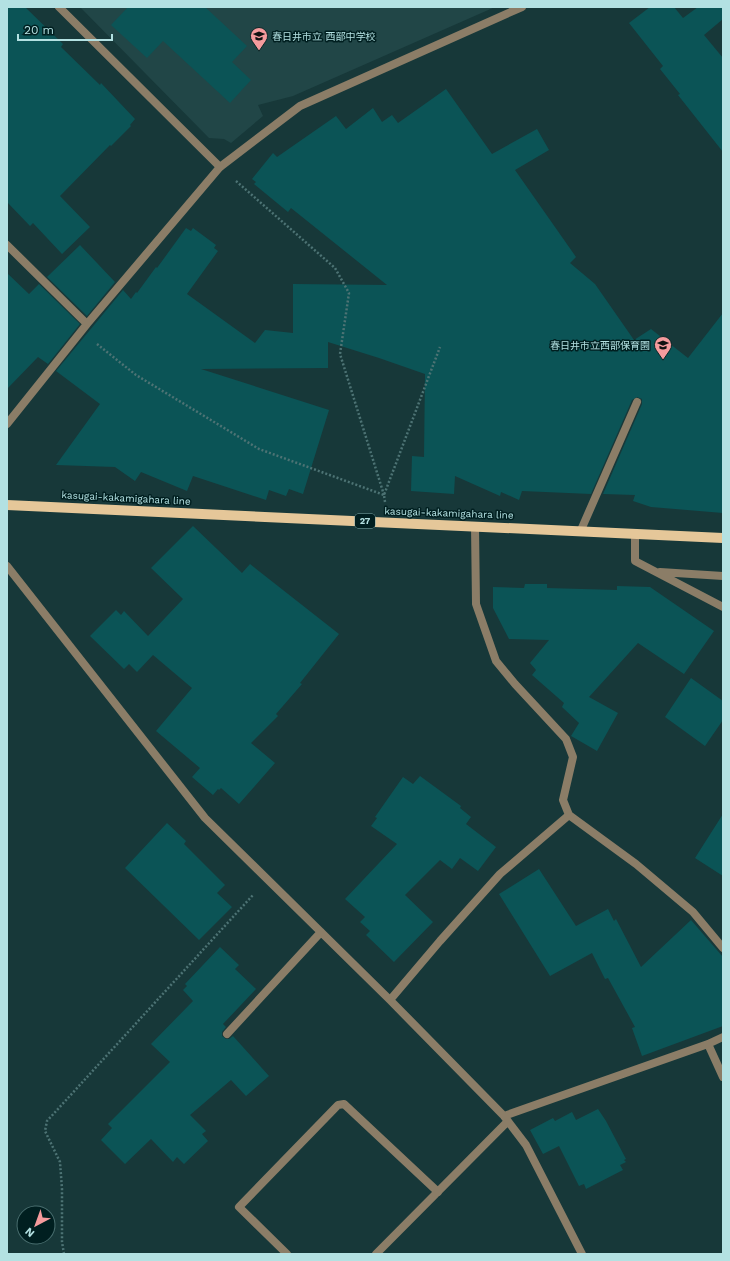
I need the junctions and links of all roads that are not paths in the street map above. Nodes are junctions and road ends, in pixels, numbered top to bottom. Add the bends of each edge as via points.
1 (59, 7) edge
2 (522, 7) edge
3 (220, 167) junction
4 (7, 245) edge
5 (87, 324) junction
6 (637, 402) dead end
7 (7, 424) edge
8 (7, 505) edge
9 (475, 526) junction
10 (581, 530) junction
11 (635, 533) junction
12 (723, 538) edge
13 (7, 566) edge
14 (656, 572) junction
15 (723, 576) edge
16 (723, 607) edge
17 (569, 815) junction
18 (321, 932) junction
19 (723, 948) edge
20 (390, 1000) junction
21 (227, 1034) dead end
22 (723, 1038) edge
23 (708, 1044) junction
24 (723, 1078) edge
25 (506, 1119) junction
26 (438, 1192) junction
27 (287, 1254) edge
28 (376, 1254) edge
29 (582, 1254) edge

1 - 3 street
2 - 3 street via 300,106
3 - 5 street
4 - 5 street
5 - 7 street
6 - 10 street
8 - 9 main road, kasugai-kakamigahara line / 27
9 - 10 main road, kasugai-kakamigahara line / 27
9 - 17 street via 476,604 496,661 566,739 572,756 563,800
10 - 11 main road, kasugai-kakamigahara line / 27
11 - 12 main road, kasugai-kakamigahara line / 27
11 - 14 street via 635,561
13 - 18 street via 205,818
14 - 15 street
14 - 16 street
17 - 19 street via 636,864 693,912
17 - 20 street via 500,874
18 - 20 street
18 - 21 street
20 - 25 street
22 - 23 street
23 - 24 street
23 - 25 street
25 - 26 street
25 - 29 street via 526,1145
26 - 27 street via 344,1104 338,1105 239,1207
26 - 28 street

